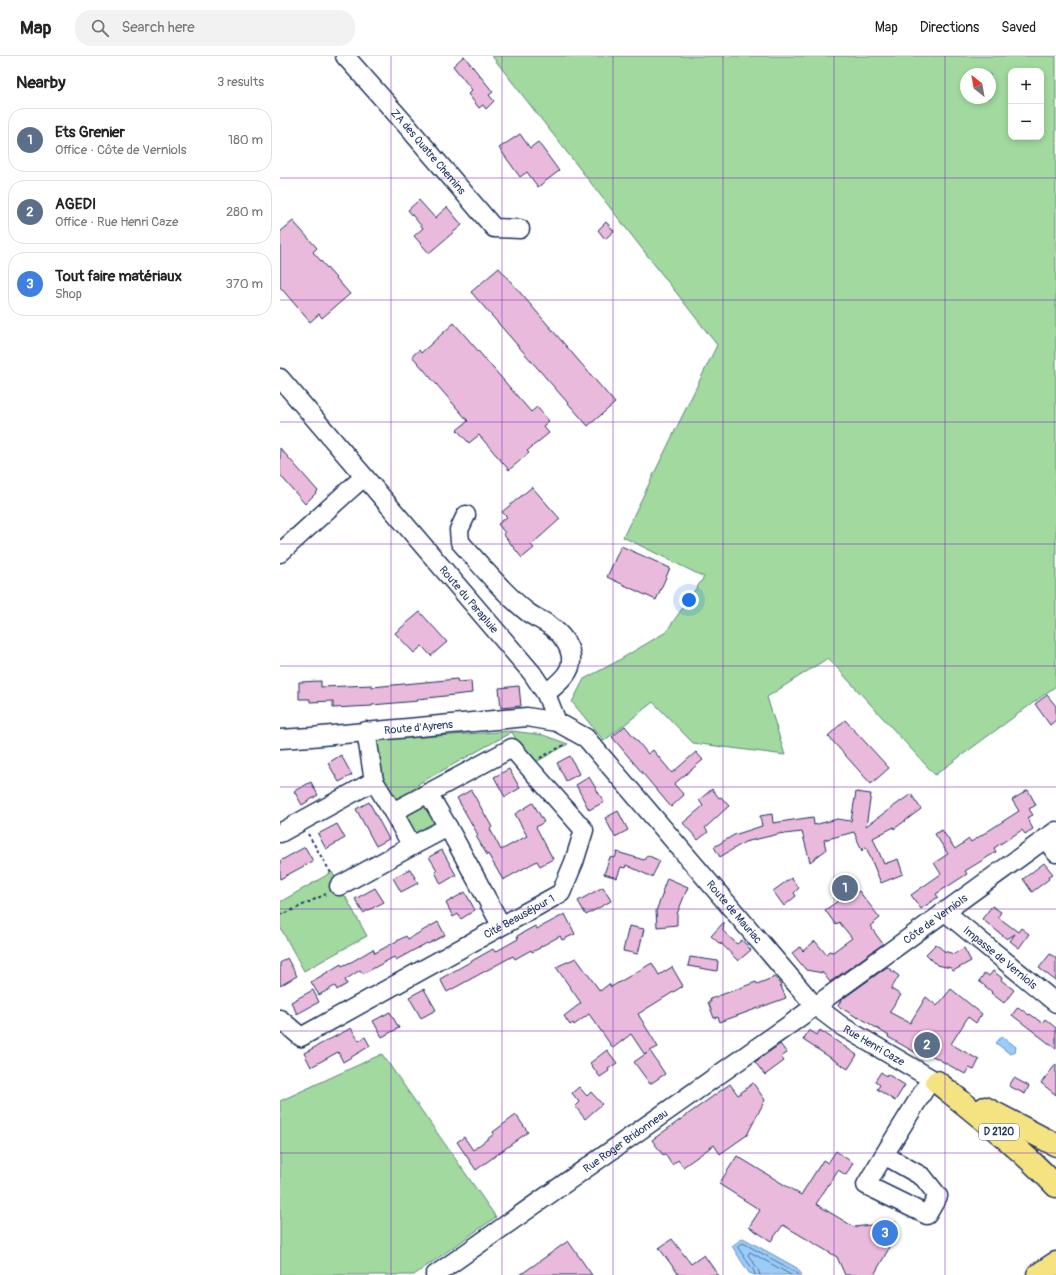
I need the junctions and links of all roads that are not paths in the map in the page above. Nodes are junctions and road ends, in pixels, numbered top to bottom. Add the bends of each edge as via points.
1 (345, 56) edge
2 (520, 229) dead end
3 (280, 378) edge
4 (364, 477) junction
5 (466, 515) dead end
6 (280, 553) edge
7 (546, 694) junction
8 (557, 722) junction
9 (366, 731) junction
10 (280, 739) edge
11 (374, 781) junction
12 (428, 793) junction
13 (392, 812) junction
14 (448, 827) junction
15 (280, 833) edge
16 (1051, 835) edge
17 (412, 846) junction
18 (1056, 853) edge
19 (339, 886) road end
20 (944, 911) junction
21 (501, 925) junction
22 (1056, 1003) edge
23 (814, 1006) junction
24 (280, 1019) edge
25 (934, 1081) junction
26 (1056, 1145) edge
27 (884, 1156) dead end
28 (1056, 1186) edge
29 (1056, 1263) edge
30 (435, 1275) edge
31 (1038, 1275) edge

1 - 2 street, ZA des Quatre Chemins via 494,228
3 - 4 street, Route du Parapluie
4 - 6 street
4 - 7 street, Route du Parapluie via 532,673
5 - 7 street via 459,530 460,542 511,598 554,629 569,650 571,661 567,672
7 - 8 street, Route du Parapluie
8 - 9 street, Route d'Ayrens via 527,717
8 - 23 street, Route de Mauriac via 586,738
9 - 10 street, Route d'Ayrens
9 - 11 street
11 - 13 street
11 - 15 street
12 - 13 street, Cité Beauséjour 1
12 - 14 street
12 - 21 street, Cité Beauséjour 1 via 512,748 584,830 561,893
13 - 17 street
14 - 17 street
14 - 21 street
16 - 18 street
16 - 20 street, Côte de Verniols
17 - 19 street
20 - 22 street, Impasse de Verniols
20 - 23 street, Côte de Verniols
21 - 24 street, Cité Beauséjour 1 via 300,1036
23 - 25 street, Rue Henri Caze / D 2120 via 843,1027
23 - 30 street, Rue Roger Bridonneau
25 - 26 highway, D 2120
25 - 27 street
25 - 28 highway, D 2120 via 1005,1137
29 - 31 highway

